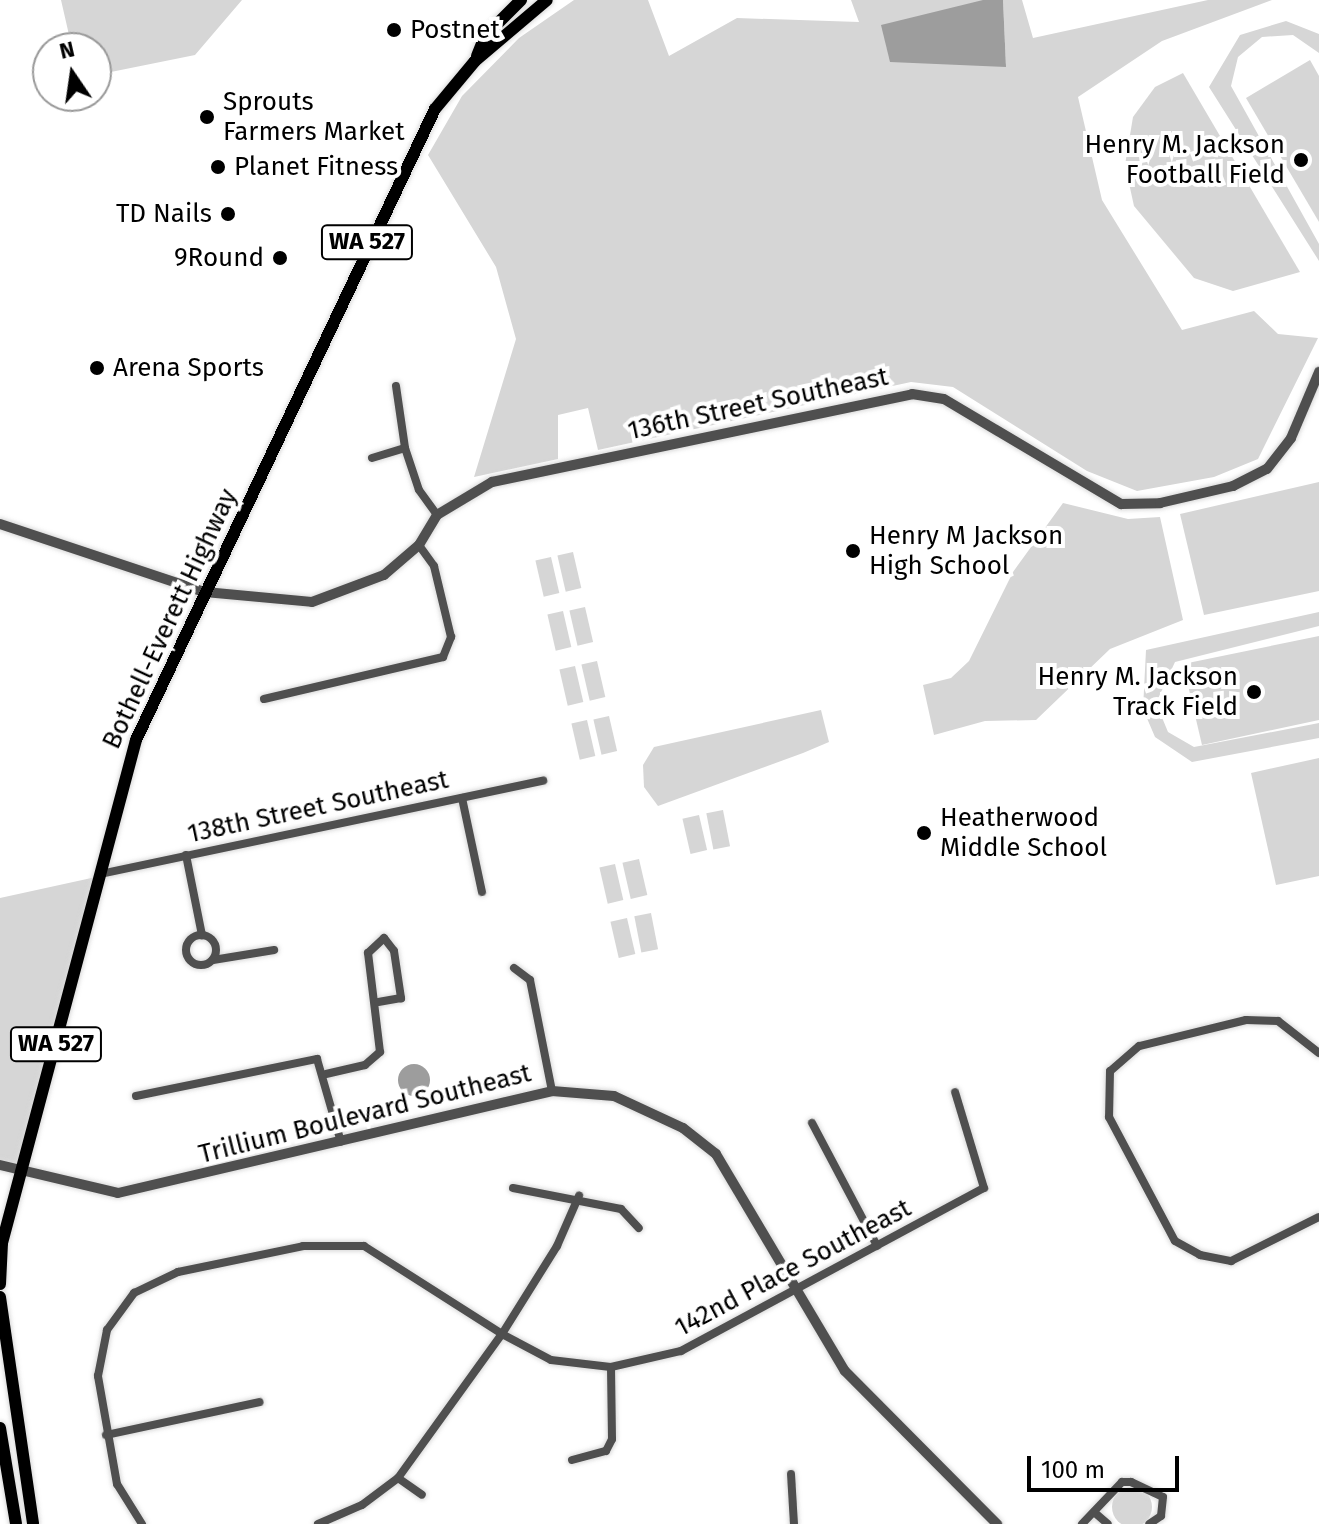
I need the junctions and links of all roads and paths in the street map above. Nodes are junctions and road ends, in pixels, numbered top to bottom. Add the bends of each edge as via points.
1 (522, 0) edge
2 (547, 0) edge
3 (506, 33) junction
4 (475, 61) junction
5 (1319, 372) edge
6 (396, 386) dead end
7 (405, 448) junction
8 (372, 458) dead end
9 (437, 515) junction
10 (0, 524) edge
11 (419, 545) junction
12 (205, 592) junction
13 (264, 699) dead end
14 (543, 781) dead end
15 (462, 798) junction
16 (186, 855) junction
17 (100, 874) junction
18 (482, 892) dead end
19 (202, 935) junction
20 (274, 950) dead end
21 (213, 960) junction
22 (514, 968) dead end
23 (378, 1002) junction
24 (1319, 1053) edge
25 (326, 1074) junction
26 (552, 1091) junction
27 (955, 1092) dead end
28 (136, 1096) dead end
29 (812, 1123) dead end
30 (341, 1142) junction
31 (0, 1165) edge
32 (23, 1170) junction
33 (513, 1188) dead end
34 (579, 1196) junction
35 (1319, 1217) edge
36 (639, 1228) dead end
37 (877, 1246) junction
38 (0, 1284) edge
39 (799, 1292) junction
40 (0, 1297) edge
41 (502, 1334) junction
42 (611, 1367) junction
43 (260, 1402) dead end
44 (0, 1428) edge
45 (106, 1435) junction
46 (572, 1460) dead end
47 (791, 1474) dead end
48 (398, 1478) junction
49 (422, 1495) dead end
50 (1094, 1512) junction
51 (16, 1524) edge
52 (33, 1524) edge
53 (142, 1524) edge
54 (318, 1524) edge
55 (794, 1524) edge
56 (997, 1524) edge
57 (1082, 1524) edge
58 (1108, 1524) edge
59 (1149, 1524) edge

1 - 3 main road
1 - 4 main road, Bothell-Everett Highway / WA 527 via 485,36
2 - 3 main road, Bothell-Everett Highway / WA 527
3 - 4 main road, Bothell-Everett Highway / WA 527
4 - 12 main road, Bothell-Everett Highway / WA 527 via 435,109 412,152
5 - 9 street, 136th Street Southeast via 1291,438 1267,469 1233,486 1160,503 1121,504 944,399 912,394 492,482
6 - 7 street
7 - 8 street
7 - 9 street via 419,490
9 - 11 street, 136th Street Southeast
10 - 12 street, 136th Street Southeast
11 - 12 street, 136th Street Southeast via 384,575 312,602
11 - 13 street via 434,566 451,637 443,657
12 - 17 main road, Bothell-Everett Highway / WA 527 via 136,740
14 - 15 street, 138th Street Southeast
15 - 16 street, 138th Street Southeast
15 - 18 street
16 - 17 street, 138th Street Southeast
16 - 19 street
17 - 32 main road, Bothell-Everett Highway / WA 527
19 - 21 street via 214,942
19 - 21 street via 189,941 187,956 199,965
20 - 21 street
22 - 26 street via 530,980
23 - 23 street via 368,953 384,938 394,951 401,998
23 - 25 street via 380,1052 365,1065
24 - 35 street via 1278,1021 1246,1020 1139,1046 1110,1071 1109,1117 1175,1241 1231,1261
25 - 28 street via 317,1059
25 - 30 street
26 - 30 street, Trillium Boulevard Southeast
26 - 39 street, Trillium Boulevard Southeast via 614,1096 683,1128 716,1154
27 - 37 street, 142nd Place Southeast via 984,1188
29 - 37 street
30 - 32 street, Trillium Boulevard Southeast via 118,1193
31 - 32 street, Trillium Boulevard Southeast
32 - 38 main road, Bothell-Everett Highway / WA 527 via 2,1243
33 - 34 street
34 - 36 street via 621,1209
34 - 41 street via 557,1246
37 - 39 street, 142nd Place Southeast
39 - 42 street, 142nd Place Southeast via 681,1351
39 - 56 street, Trillium Boulevard Southeast via 845,1371
40 - 52 main road
41 - 42 street, 142nd Place Southeast via 551,1360
41 - 45 street, 142nd Place Southeast via 364,1246 303,1246 178,1272 134,1293 107,1330 98,1376
41 - 48 street
42 - 46 street via 612,1439 606,1451
43 - 45 street
44 - 51 main road
45 - 53 street via 117,1484
47 - 55 street
48 - 49 street
48 - 54 street via 362,1505
50 - 57 street
50 - 58 street
50 - 59 street via 1131,1482 1163,1497 1161,1516

